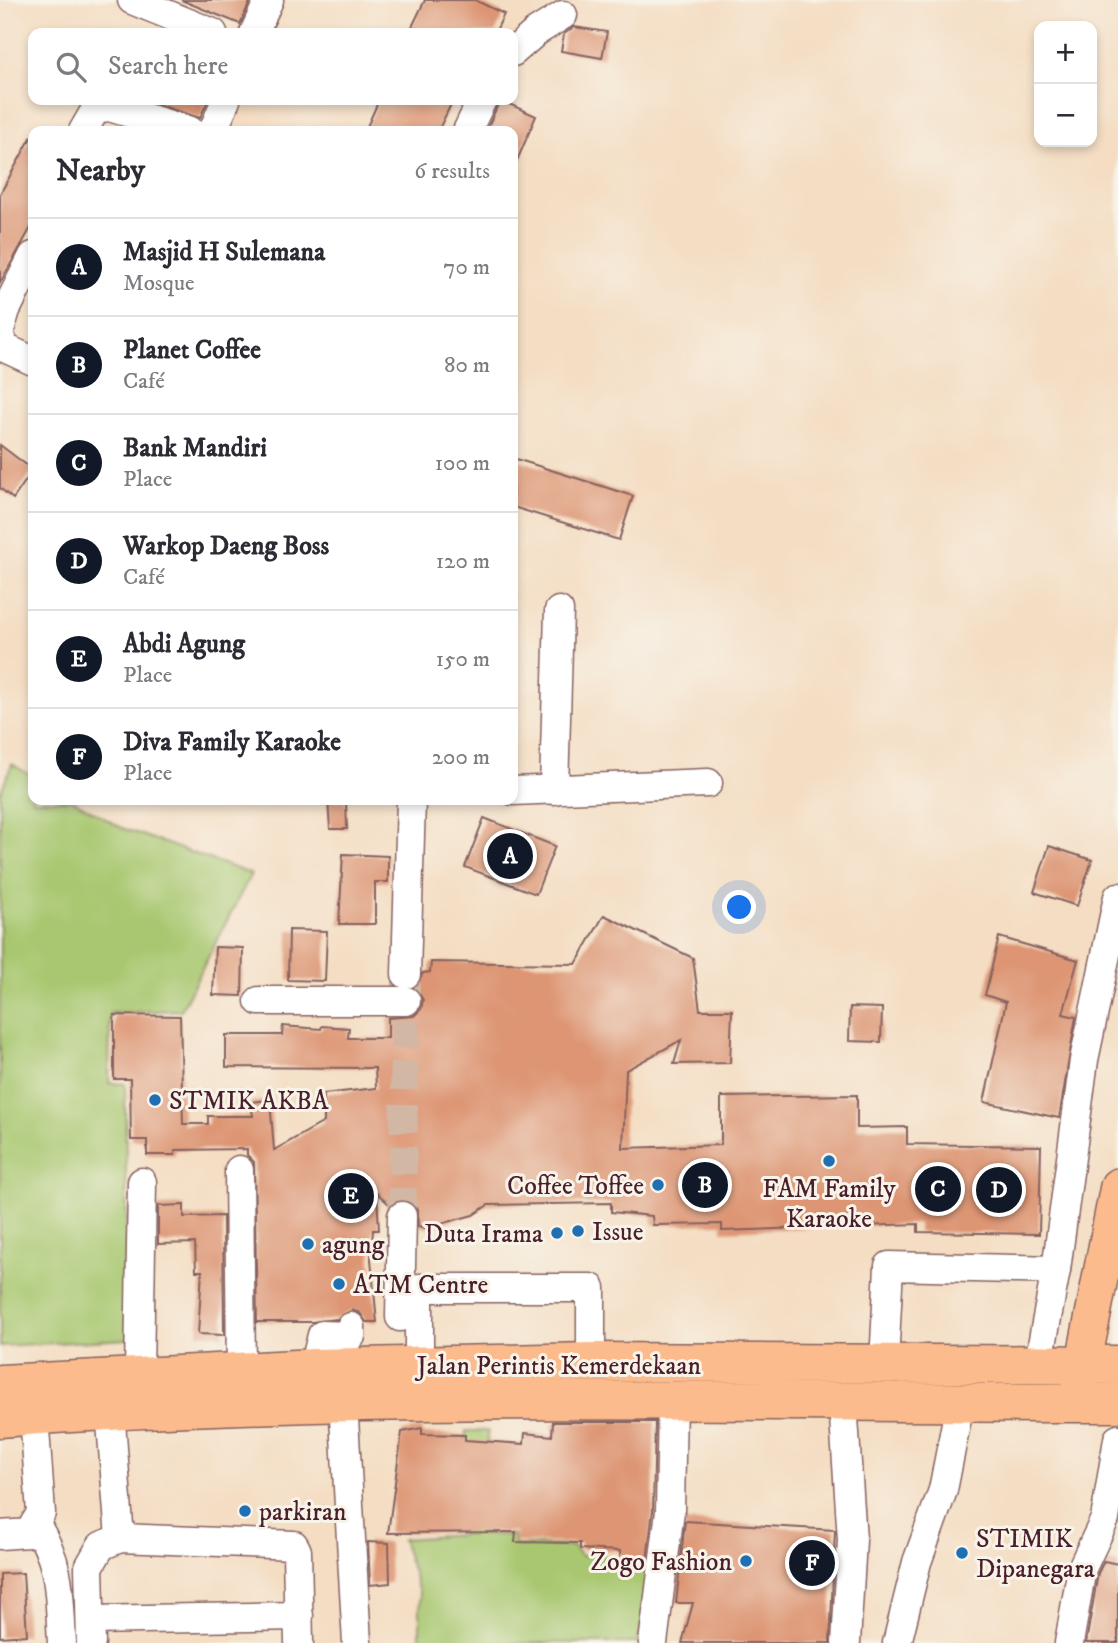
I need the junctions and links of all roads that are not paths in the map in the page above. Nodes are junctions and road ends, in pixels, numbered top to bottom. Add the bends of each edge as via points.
1 (132, 0) edge
2 (269, 0) edge
3 (562, 15) dead end
4 (201, 28) edge
5 (256, 28) edge
6 (518, 48) edge
7 (224, 105) edge
8 (480, 105) edge
9 (86, 126) edge
10 (173, 126) edge
11 (215, 126) edge
12 (469, 126) edge
13 (28, 266) edge
14 (0, 333) edge
15 (28, 359) edge
16 (559, 611) dead end
17 (708, 783) dead end
18 (554, 790) junction
19 (518, 791) edge
20 (411, 805) edge
21 (1118, 897) edge
22 (260, 1001) dead end
23 (239, 1170) dead end
24 (142, 1182) dead end
25 (1118, 1186) edge
26 (402, 1216) tunnel mouth
27 (1056, 1270) junction
28 (351, 1327) dead end
29 (592, 1362) junction
30 (884, 1363) junction
31 (409, 1366) junction
32 (1038, 1366) junction
33 (314, 1368) junction
34 (241, 1373) junction
35 (139, 1375) junction
36 (1092, 1378) edge
37 (0, 1384) edge
38 (672, 1400) junction
39 (343, 1401) junction
40 (843, 1402) junction
41 (960, 1403) junction
42 (1118, 1403) edge
43 (110, 1410) junction
44 (17, 1417) edge
45 (1118, 1439) edge
46 (35, 1523) junction
47 (0, 1535) edge
48 (120, 1538) junction
49 (299, 1630) edge
50 (91, 1632) edge
51 (62, 1643) edge
52 (357, 1643) edge
53 (653, 1643) edge
54 (846, 1643) edge
55 (897, 1643) edge
56 (1069, 1643) edge

1 - 4 street
2 - 5 street
3 - 6 street
7 - 11 street
8 - 12 street
9 - 10 street via 94,112 107,106
13 - 14 street
14 - 15 street via 5,348
16 - 18 street
17 - 18 street
18 - 19 street
20 - 22 street via 406,988
21 - 27 street via 1084,1060
23 - 34 street
24 - 35 street
25 - 36 main road
26 - 31 street
27 - 30 street via 888,1266
27 - 32 street
28 - 33 street via 351,1336 321,1335
29 - 30 highway, Jalan Perintis Kemerdekaan
29 - 31 highway, Jalan Perintis Kemerdekaan
29 - 31 street via 592,1288 419,1288
30 - 32 highway, Jalan Perintis Kemerdekaan
31 - 33 highway, Jalan Perintis Kemerdekaan
32 - 36 highway, Jalan Perintis Kemerdekaan
33 - 34 highway, Jalan Perintis Kemerdekaan
34 - 35 highway, Jalan Perintis Kemerdekaan
35 - 37 highway, Jalan Perintis Kemerdekaan
36 - 41 highway, Jalan Perintis Kemerdekaan
36 - 42 highway, Jalan Perintis Kemerdekaan
38 - 39 highway, Jalan Perintis Kemerdekaan
38 - 40 highway, Jalan Perintis Kemerdekaan
38 - 53 street via 670,1511
39 - 43 highway, Jalan Perintis Kemerdekaan
39 - 52 street
40 - 41 highway, Jalan Perintis Kemerdekaan
40 - 54 street via 852,1540
41 - 55 street via 943,1490 917,1562
43 - 44 highway, Jalan Perintis Kemerdekaan
43 - 48 street
44 - 46 street via 41,1513
45 - 56 street via 1105,1519 1082,1569
46 - 47 street via 29,1533
46 - 51 street via 58,1569
48 - 49 street via 295,1545
48 - 50 street via 101,1546 89,1567
49 - 50 street

